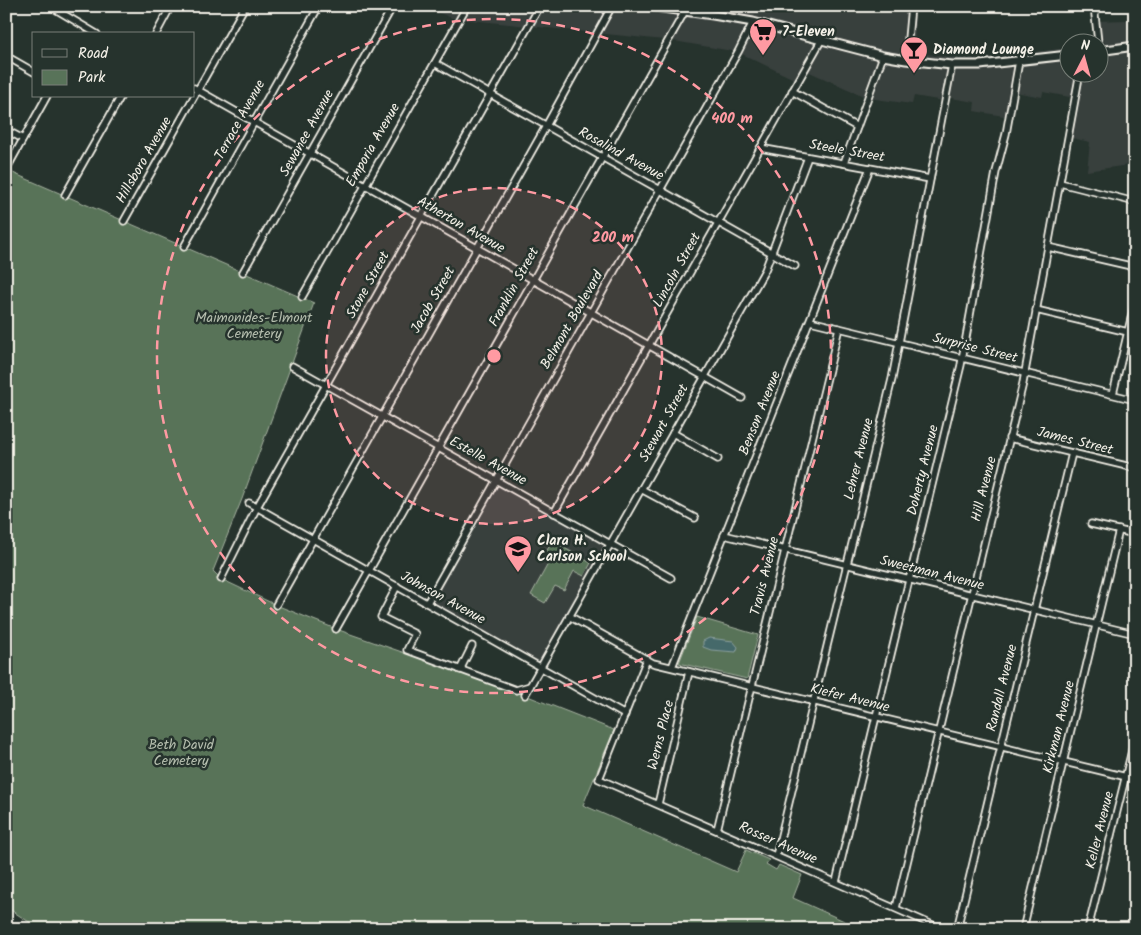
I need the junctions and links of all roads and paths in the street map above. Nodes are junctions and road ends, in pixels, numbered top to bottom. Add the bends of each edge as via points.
1 (50, 6) edge
2 (172, 6) edge
3 (245, 6) edge
4 (319, 6) edge
5 (393, 6) edge
6 (467, 6) edge
7 (540, 6) edge
8 (612, 6) edge
9 (648, 6) edge
10 (911, 6) edge
11 (915, 6) edge
12 (1074, 6) edge
13 (1094, 7) edge
14 (685, 11) junction
15 (753, 22) junction
16 (86, 27) junction
17 (83, 32) edge
18 (94, 32) edge
19 (157, 32) edge
20 (1097, 32) edge
21 (822, 39) junction
22 (1135, 46) edge
23 (1108, 48) edge
24 (6, 56) edge
25 (883, 56) junction
26 (1058, 56) edge
27 (906, 60) junction
28 (1019, 61) junction
29 (435, 63) junction
30 (952, 65) junction
31 (32, 71) edge
32 (1078, 82) edge
33 (196, 90) edge
34 (792, 92) junction
35 (490, 94) junction
36 (46, 98) edge
37 (120, 98) edge
38 (192, 98) edge
39 (253, 122) junction
40 (546, 126) junction
41 (857, 127) junction
42 (6, 130) edge
43 (23, 139) junction
44 (760, 148) junction
45 (309, 154) junction
46 (602, 157) junction
47 (808, 157) junction
48 (844, 163) junction
49 (870, 168) junction
50 (6, 170) edge
51 (930, 179) junction
52 (1060, 184) junction
53 (365, 185) junction
54 (660, 190) junction
55 (65, 195) dead end
56 (1135, 202) edge
57 (421, 217) junction
58 (124, 221) dead end
59 (718, 223) junction
60 (184, 247) dead end
61 (1048, 247) junction
62 (477, 248) junction
63 (771, 253) junction
64 (795, 266) dead end
65 (1135, 267) edge
66 (243, 272) dead end
67 (532, 280) junction
68 (302, 297) dead end
69 (1135, 302) edge
70 (1036, 310) junction
71 (591, 313) junction
72 (810, 321) junction
73 (839, 328) junction
74 (1128, 332) junction
75 (900, 343) junction
76 (649, 346) junction
77 (962, 358) junction
78 (292, 366) dead end
79 (1024, 373) junction
80 (704, 377) junction
81 (326, 384) junction
82 (1113, 394) junction
83 (742, 398) dead end
84 (1135, 400) edge
85 (382, 416) junction
86 (673, 433) junction
87 (1009, 438) junction
88 (438, 447) junction
89 (1072, 453) junction
90 (718, 459) dead end
91 (1135, 468) edge
92 (496, 480) junction
93 (641, 489) junction
94 (249, 503) dead end
95 (257, 507) junction
96 (554, 513) junction
97 (695, 518) dead end
98 (1091, 524) dead end
99 (1119, 530) junction
100 (1135, 534) edge
101 (724, 535) junction
102 (313, 539) junction
103 (610, 544) junction
104 (785, 550) junction
105 (847, 565) junction
106 (368, 570) junction
107 (670, 578) dead end
108 (221, 579) dead end
109 (909, 580) junction
110 (397, 586) junction
111 (971, 595) junction
112 (427, 603) junction
113 (276, 605) dead end
114 (1034, 610) junction
115 (569, 616) junction
116 (1096, 625) junction
117 (336, 629) dead end
118 (1135, 634) edge
119 (472, 646) dead end
120 (647, 659) junction
121 (540, 667) junction
122 (672, 668) junction
123 (460, 670) junction
124 (689, 672) junction
125 (530, 686) junction
126 (751, 687) junction
127 (525, 695) dead end
128 (814, 702) junction
129 (625, 715) junction
130 (876, 717) junction
131 (938, 732) junction
132 (1135, 738) edge
133 (1001, 747) junction
134 (1063, 762) junction
135 (1125, 777) junction
136 (1135, 779) edge
137 (658, 804) junction
138 (717, 830) junction
139 (776, 856) junction
140 (836, 882) junction
141 (896, 908) junction
142 (942, 929) edge
143 (957, 929) edge
144 (1023, 929) edge
145 (1088, 929) edge

1 - 16 street
2 - 19 street
3 - 33 street, Hillsboro Avenue
4 - 39 street, Terrace Avenue
5 - 45 street, Sewanee Avenue
6 - 29 street, Emporia Avenue
7 - 35 street, Stone Street
8 - 40 street, Jacob Street
9 - 14 main road
10 - 11 street
10 - 27 street
12 - 13 street
13 - 20 street
14 - 15 main road
14 - 46 street, Franklin Street
15 - 21 main road
15 - 54 street, Belmont Boulevard
16 - 17 street
16 - 18 street
21 - 25 main road
21 - 34 street, Lincoln Street
22 - 23 main road
24 - 31 street
25 - 27 main road
25 - 41 street
26 - 28 main road
27 - 30 main road
28 - 30 main road
28 - 77 street, Doherty Avenue
29 - 35 street, Rosalind Avenue
29 - 53 street, Emporia Avenue
30 - 51 street, Lehrer Avenue
32 - 52 street, Hill Avenue
33 - 39 street, Atherton Avenue
34 - 41 street
34 - 44 street, Lincoln Street
35 - 40 street, Rosalind Avenue
35 - 57 street, Stone Street
36 - 43 street
37 - 55 street
38 - 58 street, Hillsboro Avenue
39 - 45 street, Atherton Avenue
39 - 60 street, Terrace Avenue
40 - 46 street, Rosalind Avenue
40 - 62 street, Jacob Street
41 - 48 street
42 - 43 street
43 - 50 street
44 - 47 street, Steele Street
44 - 59 street, Lincoln Street
45 - 53 street, Atherton Avenue
45 - 66 street, Sewanee Avenue
46 - 54 street, Rosalind Avenue
46 - 67 street, Franklin Street
47 - 48 street, Steele Street
47 - 63 street, Stewart Street
48 - 49 street, Steele Street
49 - 51 street, Steele Street
49 - 72 street, Benson Avenue
51 - 75 street, Lehrer Avenue
52 - 56 street
52 - 61 street, Hill Avenue
53 - 57 street, Atherton Avenue
53 - 68 street, Emporia Avenue
54 - 59 street, Rosalind Avenue
54 - 71 street, Belmont Boulevard
57 - 62 street, Atherton Avenue
57 - 81 street, Stone Street
59 - 63 street, Rosalind Avenue
59 - 76 street, Lincoln Street
61 - 65 street
61 - 70 street, Hill Avenue
62 - 67 street, Atherton Avenue
62 - 85 street, Jacob Street
63 - 64 street, Rosalind Avenue
63 - 80 street, Stewart Street via 765,270
67 - 71 street, Atherton Avenue
67 - 88 street, Franklin Street
69 - 74 street
70 - 74 street
70 - 79 street, Hill Avenue
71 - 76 street, Atherton Avenue
71 - 92 street, Belmont Boulevard
72 - 73 street, Surprise Street
72 - 101 street, Benson Avenue
73 - 75 street, Surprise Street
73 - 104 street, Travis Avenue
74 - 82 street
75 - 77 street, Surprise Street
75 - 105 street, Lehrer Avenue
76 - 80 street, Atherton Avenue
76 - 96 street, Lincoln Street
77 - 79 street, Surprise Street
77 - 109 street, Doherty Avenue
78 - 81 street, Estelle Avenue
79 - 82 street, Surprise Street
79 - 87 street, Hill Avenue
80 - 83 street, Atherton Avenue
80 - 86 street, Stewart Street
81 - 85 street, Estelle Avenue
81 - 95 street, Stone Street
82 - 84 street, Surprise Street
85 - 88 street, Estelle Avenue
85 - 102 street, Jacob Street
86 - 90 street
86 - 93 street, Stewart Street
87 - 89 street, James Street
87 - 111 street, Hill Avenue
88 - 92 street, Estelle Avenue
88 - 106 street, Franklin Street
89 - 91 street, James Street
89 - 114 street, Randall Avenue
92 - 96 street, Estelle Avenue
92 - 112 street, Belmont Boulevard
93 - 97 street
93 - 103 street, Stewart Street
94 - 95 street, Johnson Avenue
95 - 102 street, Johnson Avenue
95 - 108 street, Stone Street
96 - 103 street, Estelle Avenue
98 - 99 street
99 - 100 street
99 - 116 street, Kirkman Avenue
101 - 104 street, Sweetman Avenue
101 - 122 street, Benson Avenue
102 - 106 street, Johnson Avenue
102 - 113 street, Jacob Street
103 - 107 street, Estelle Avenue
103 - 115 street, Stewart Street
104 - 105 street, Sweetman Avenue
104 - 126 street, Travis Avenue
105 - 109 street, Sweetman Avenue
105 - 128 street, Lehrer Avenue
106 - 110 street, Johnson Avenue
106 - 117 street, Franklin Street
109 - 111 street, Sweetman Avenue
109 - 130 street, Doherty Avenue
110 - 112 street, Johnson Avenue
110 - 123 street via 381,617 415,634 407,650
111 - 114 street, Sweetman Avenue
111 - 131 street, Hill Avenue
112 - 121 street, Johnson Avenue
114 - 116 street, Sweetman Avenue
114 - 133 street, Randall Avenue
115 - 120 street, Kiefer Avenue
115 - 121 street, Stewart Street
116 - 118 street, Sweetman Avenue
116 - 134 street, Kirkman Avenue
119 - 123 street
120 - 122 street, Kiefer Avenue
120 - 129 street
121 - 125 street, Stewart Street
121 - 129 street, Johnson Avenue
122 - 124 street, Kiefer Avenue
123 - 125 street via 516,690
124 - 126 street, Kiefer Avenue
124 - 137 street, Werns Place
125 - 127 street, Stewart Street
126 - 128 street, Kiefer Avenue
126 - 138 street, Travis Avenue
128 - 130 street, Kiefer Avenue
128 - 139 street, Lehrer Avenue
129 - 137 street, Rosser Avenue via 599,779
130 - 131 street, Kiefer Avenue
130 - 140 street, Doherty Avenue
131 - 133 street, Kiefer Avenue
131 - 141 street, Hill Avenue
132 - 135 street, Keller Avenue
133 - 134 street, Kiefer Avenue
133 - 143 street, Randall Avenue
134 - 135 street, Kiefer Avenue
134 - 144 street, Kirkman Avenue
135 - 136 street, Kiefer Avenue
135 - 145 street, Keller Avenue
137 - 138 street, Rosser Avenue
138 - 139 street, Rosser Avenue
139 - 140 street, Rosser Avenue
140 - 141 street, Rosser Avenue
141 - 142 street, Rosser Avenue

